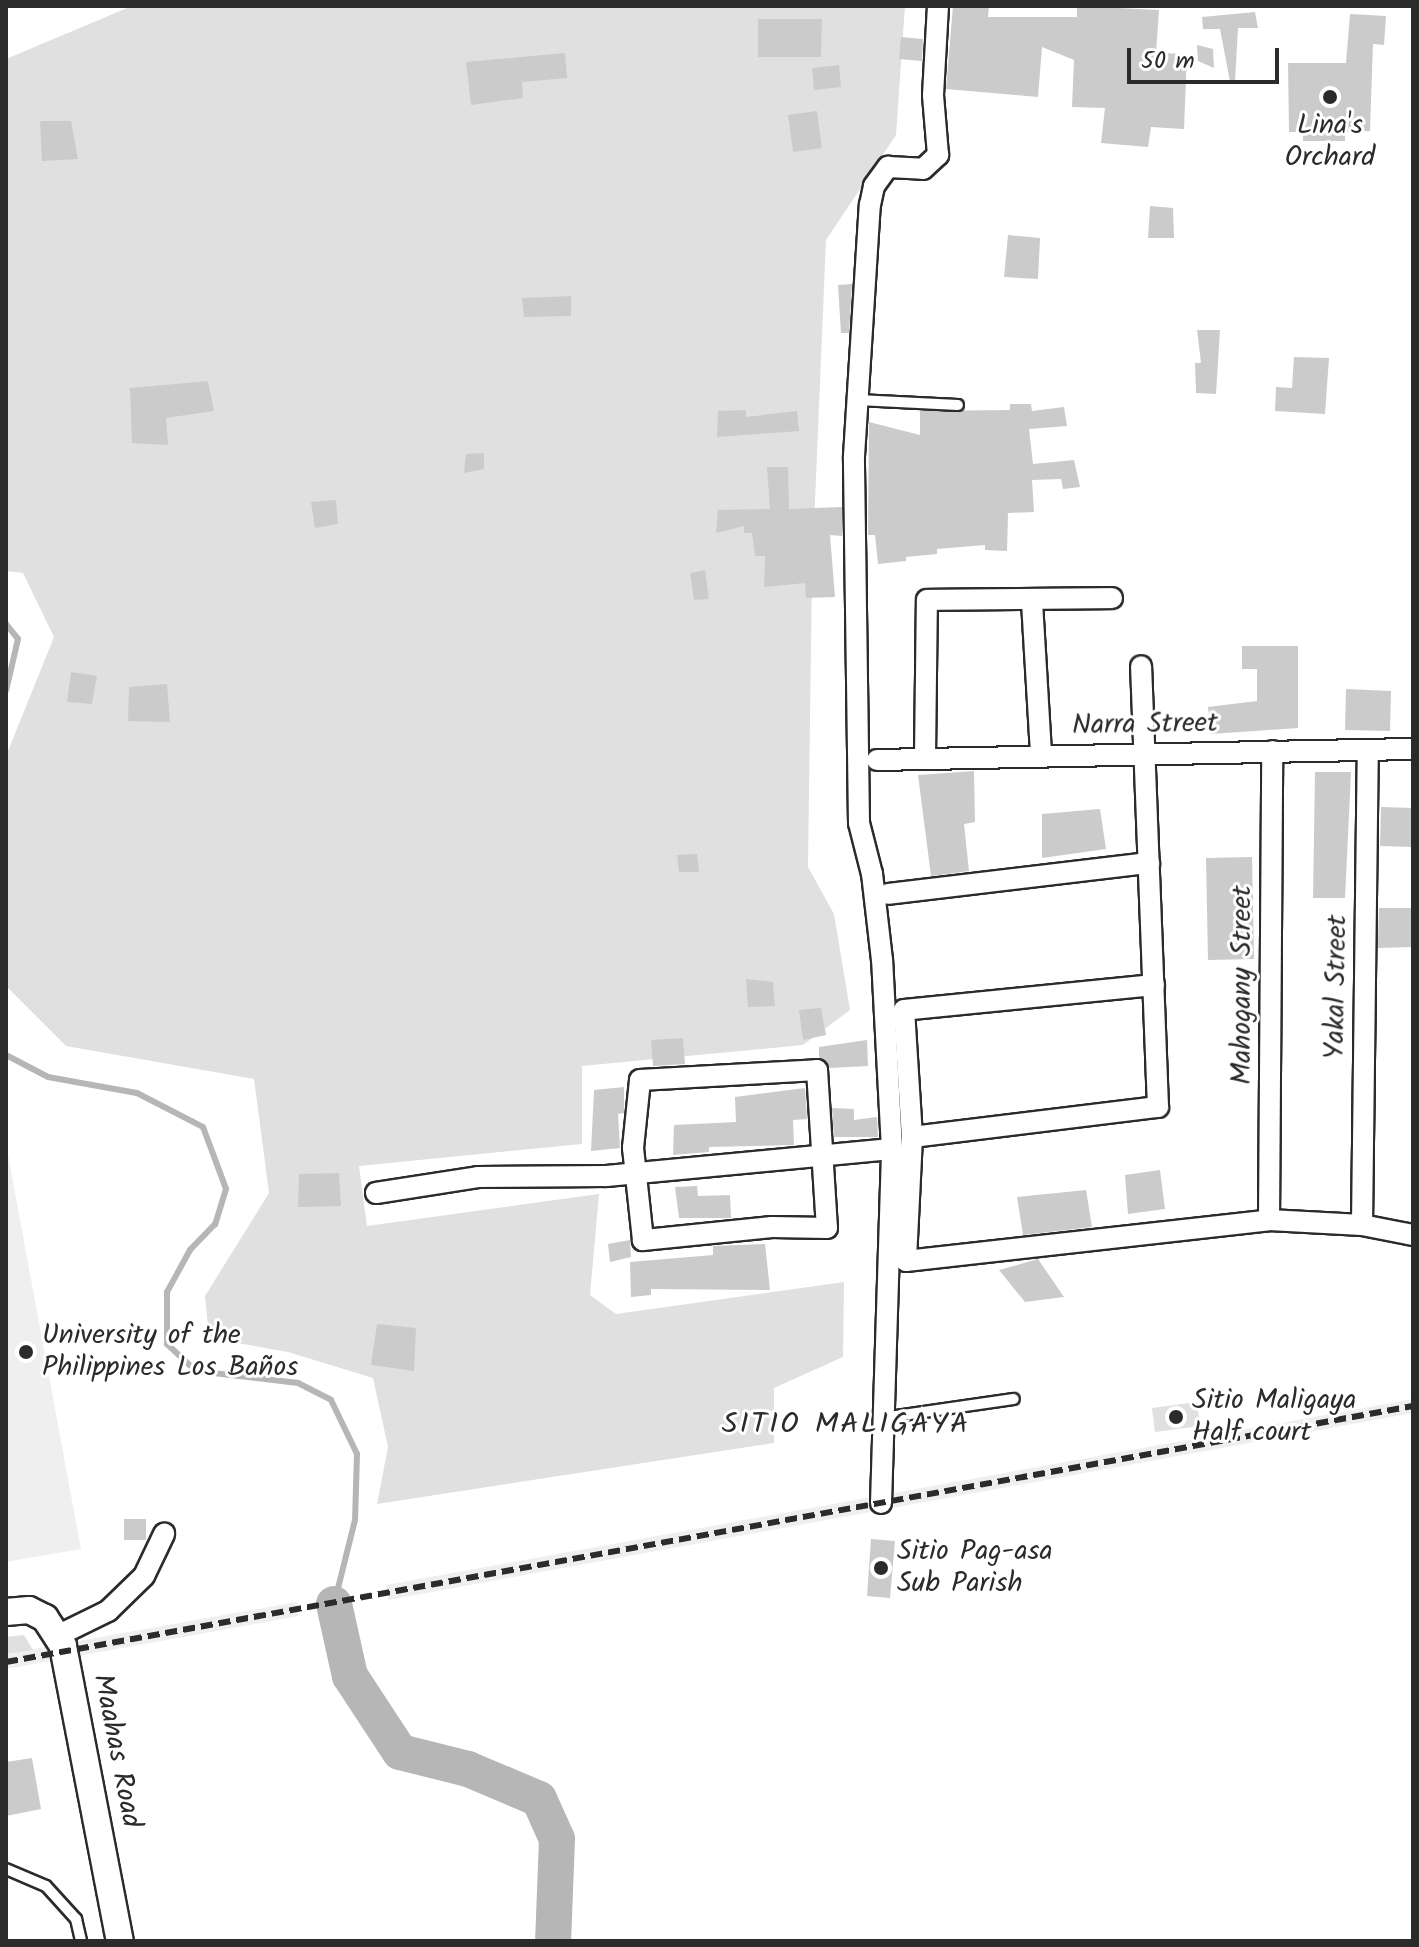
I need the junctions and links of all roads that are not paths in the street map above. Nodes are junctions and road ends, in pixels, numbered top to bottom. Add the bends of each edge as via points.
1 (938, 6) edge
2 (858, 400) junction
3 (958, 405) dead end
4 (1112, 598) dead end
5 (1032, 602) junction
6 (1141, 666) dead end
7 (1413, 749) edge
8 (1368, 750) junction
9 (1272, 751) junction
10 (1041, 753) junction
11 (1145, 754) junction
12 (925, 756) junction
13 (877, 760) dead end
14 (1149, 863) junction
15 (888, 894) dead end
16 (1154, 985) junction
17 (912, 1137) junction
18 (892, 1149) junction
19 (822, 1151) junction
20 (634, 1169) junction
21 (376, 1193) dead end
22 (1269, 1220) junction
23 (1362, 1225) junction
24 (1413, 1235) edge
25 (1014, 1399) dead end
26 (880, 1419) junction
27 (881, 1503) dead end
28 (164, 1534) dead end
29 (6, 1592) edge
30 (17, 1611) edge
31 (59, 1635) junction
32 (6, 1869) edge
33 (81, 1941) edge
34 (120, 1941) edge

1 - 2 street via 933,95 938,155 923,169 888,167 874,186
2 - 3 lane
2 - 18 street via 854,540 859,823 875,897
4 - 5 street
5 - 10 street
5 - 12 street via 927,600
6 - 11 street
7 - 8 street, Narra Street
8 - 9 street, Narra Street
8 - 23 street, Yakal Street
9 - 11 street, Narra Street
9 - 22 street, Mahogany Street
10 - 11 street, Narra Street
10 - 12 street, Narra Street
11 - 14 street
12 - 13 street, Narra Street
14 - 15 street
14 - 16 street
16 - 17 street via 1158,1107
16 - 17 street via 904,1010
17 - 22 street via 906,1261
18 - 19 street
18 - 26 street
19 - 20 street
19 - 20 street via 827,1228 772,1227 643,1240
19 - 20 street via 817,1070 640,1080
20 - 21 street via 606,1176 478,1177
22 - 23 street
23 - 24 street
25 - 26 lane
26 - 27 street via 886,1477
28 - 31 street via 144,1576 108,1611
29 - 30 street
30 - 31 street via 45,1618
31 - 34 street, Maahas Road
32 - 33 lane via 46,1886 76,1919

